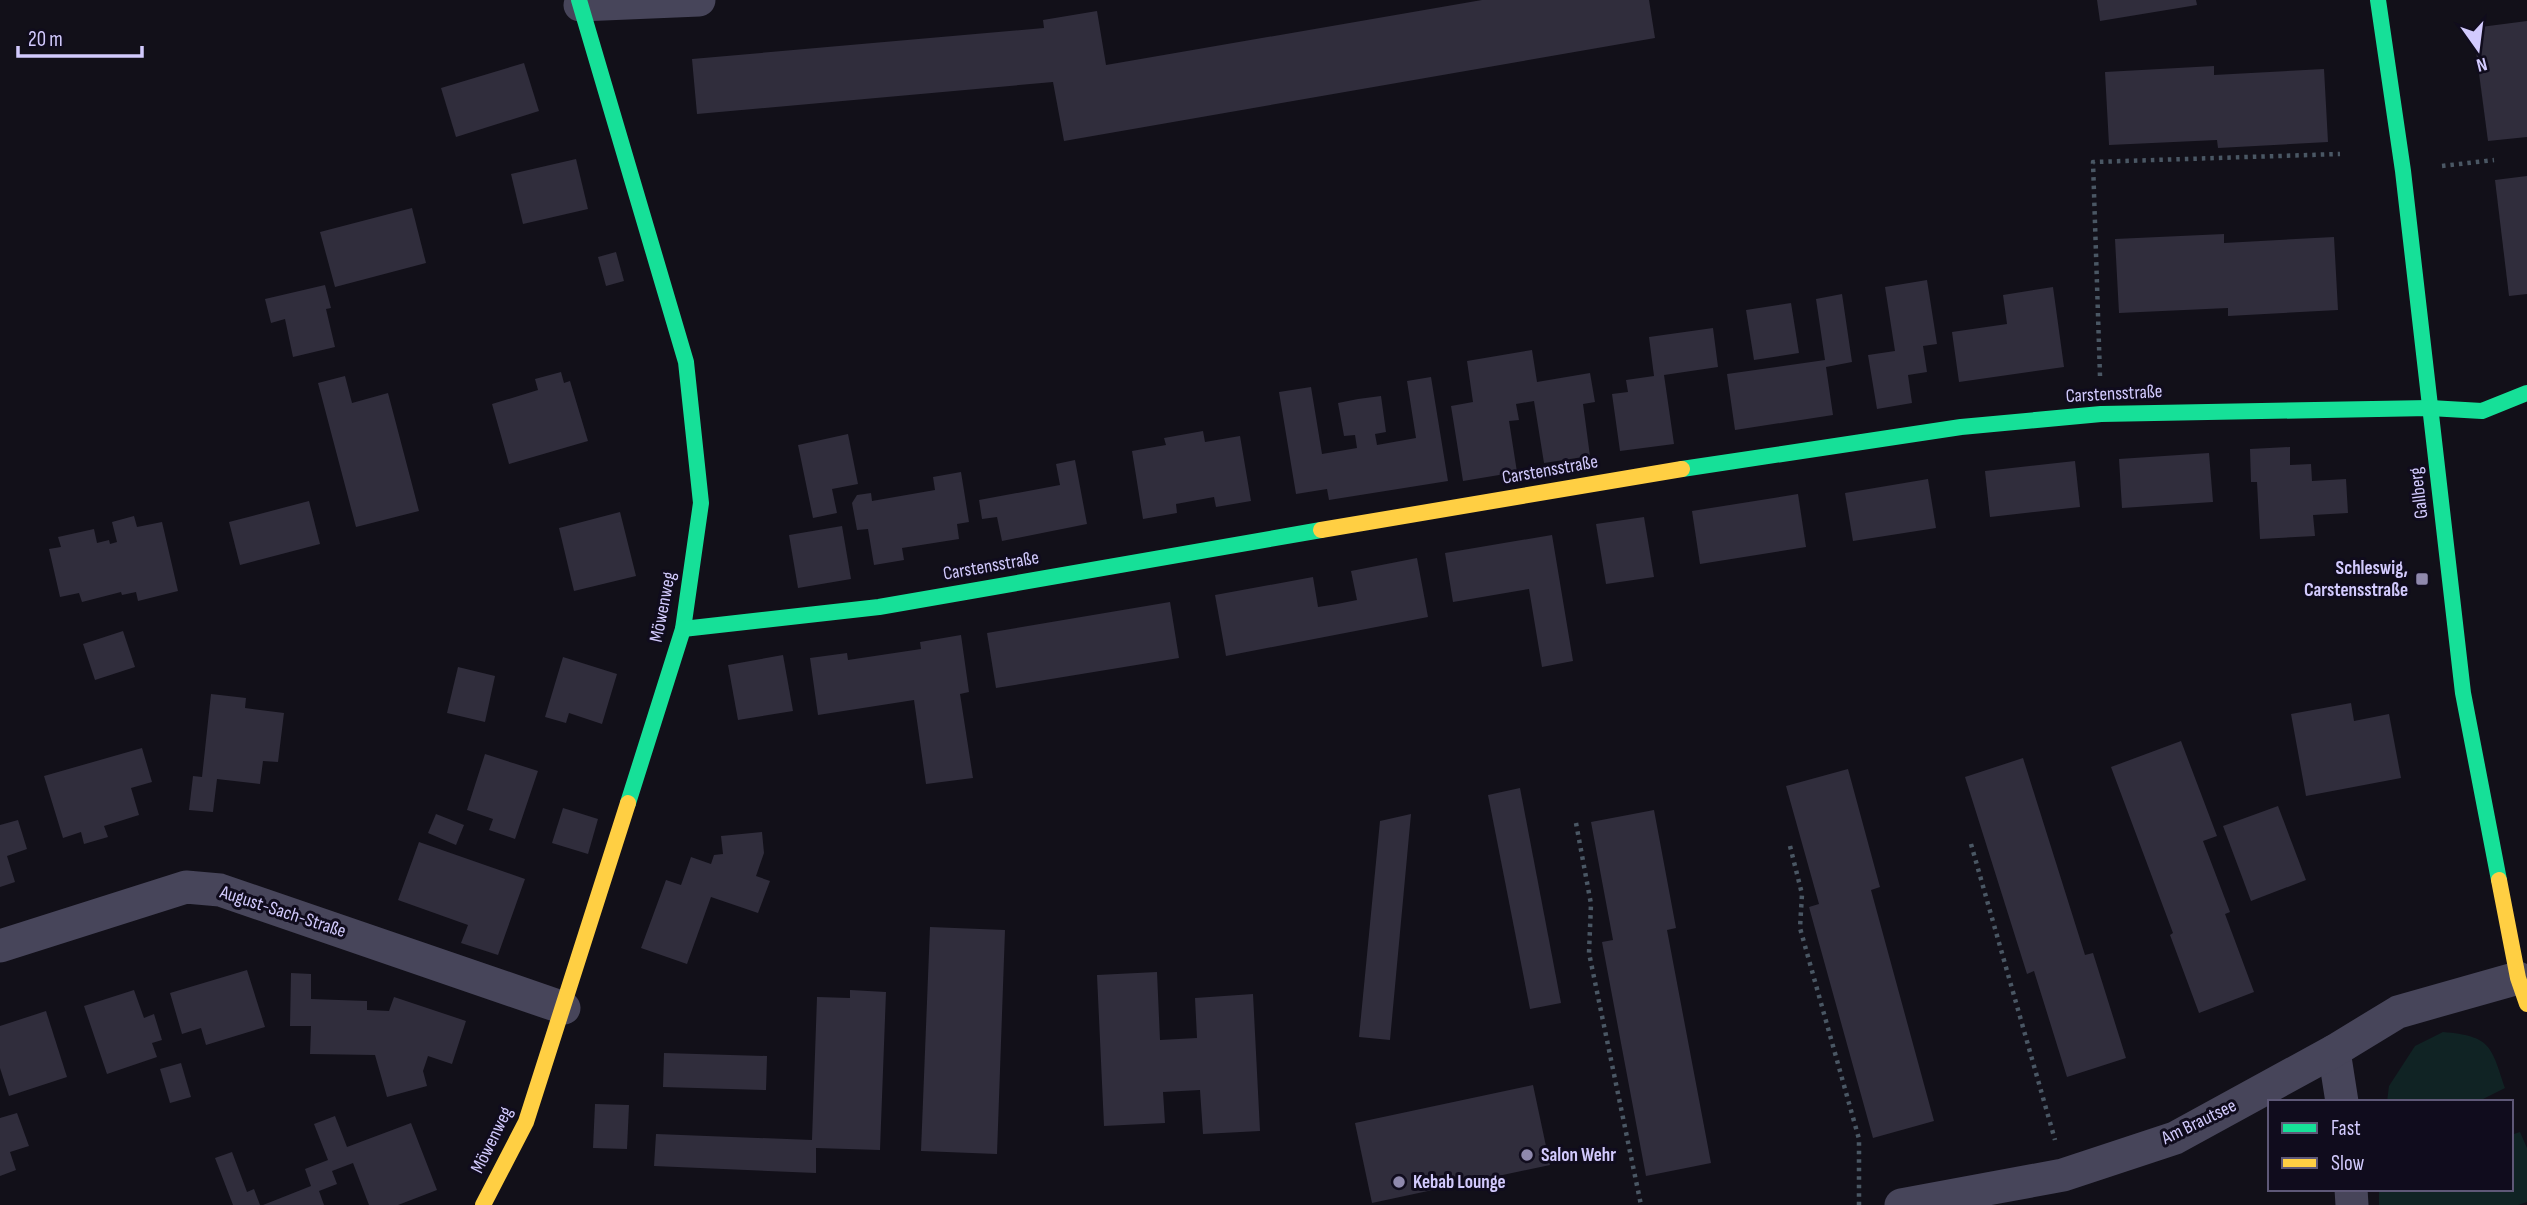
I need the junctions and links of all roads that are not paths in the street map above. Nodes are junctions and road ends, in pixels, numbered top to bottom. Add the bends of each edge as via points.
1 (699, 0) edge
2 (2378, 0) edge
3 (580, 2) edge
4 (2527, 393) edge
5 (2430, 408) junction
6 (683, 629) junction
7 (0, 946) edge
8 (2522, 991) edge
9 (564, 1008) junction
10 (2334, 1051) junction
11 (2342, 1100) edge
12 (483, 1205) edge
13 (1901, 1205) edge

1 - 3 street
2 - 5 street, Gallberg
3 - 6 street, Möwenweg via 686,362 701,503
4 - 5 street, Carstensstraße via 2482,411
5 - 6 street, Carstensstraße via 2101,414 1961,427 1604,481 879,607
5 - 8 street, Gallberg via 2463,693
6 - 9 street, Möwenweg
7 - 9 street, August-Sach-Straße via 186,887 220,890
8 - 10 street, Am Brautsee via 2398,1012
9 - 12 street, Möwenweg via 526,1122
10 - 11 street
10 - 13 street, Am Brautsee via 2175,1138 2063,1175

